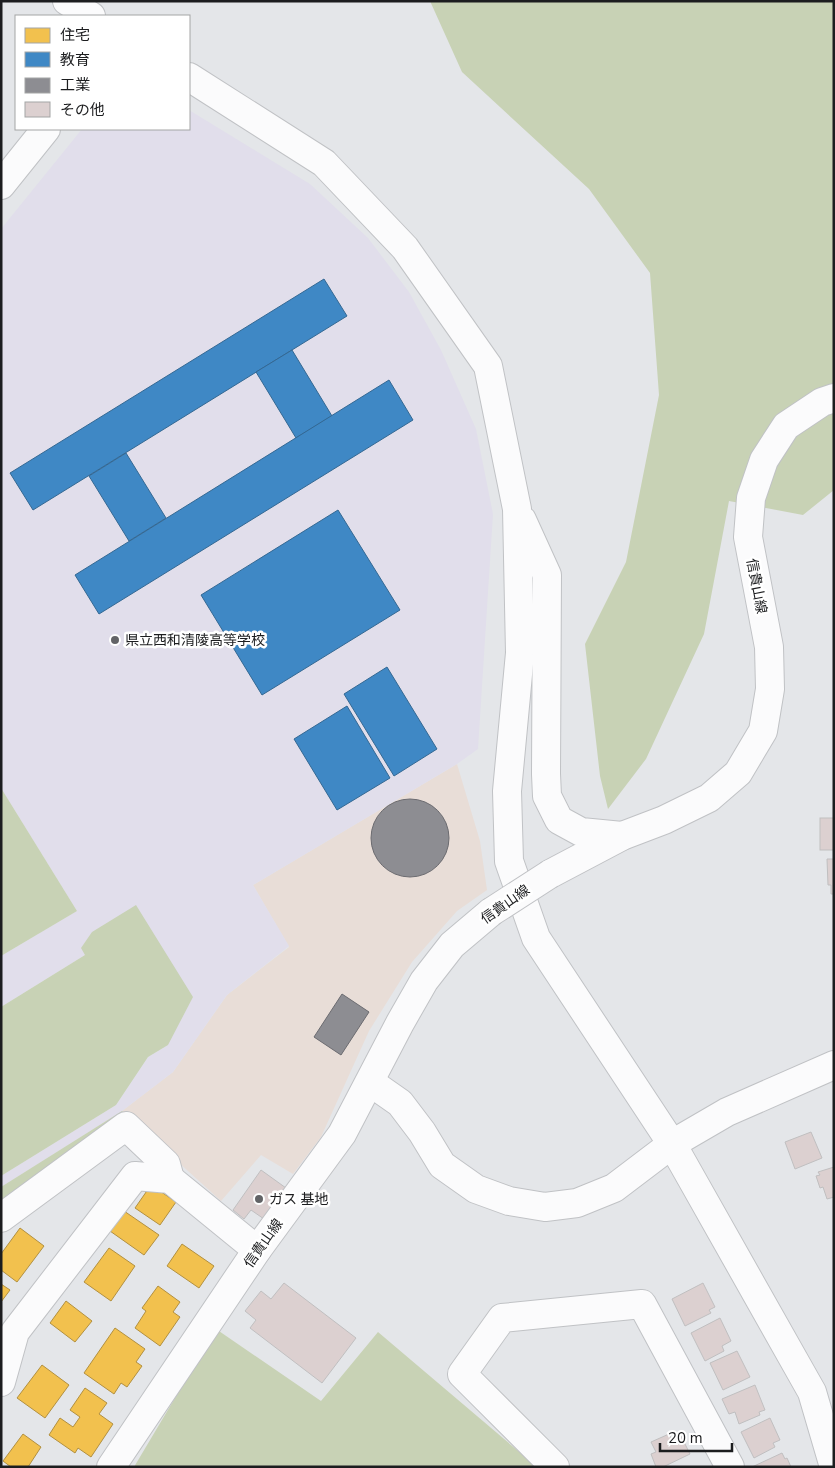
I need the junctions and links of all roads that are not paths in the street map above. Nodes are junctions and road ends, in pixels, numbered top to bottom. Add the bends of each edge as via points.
1 (67, 1) edge
2 (89, 15) edge
3 (190, 78) edge
4 (45, 130) edge
5 (1, 185) edge
6 (834, 398) edge
7 (517, 510) junction
8 (622, 836) junction
9 (834, 1065) edge
10 (370, 1082) junction
11 (672, 1144) junction
12 (170, 1179) junction
13 (1, 1218) edge
14 (257, 1250) junction
15 (1, 1382) edge
16 (111, 1467) edge
17 (555, 1467) edge
18 (730, 1467) edge
19 (834, 1467) edge

1 - 2 street
3 - 7 street via 324,163 405,248 488,366
4 - 5 street
6 - 8 street, 信貴山線 via 822,402 786,426 764,460 751,498 748,537 769,647 770,689 763,730 738,774 709,798
7 - 8 street via 547,575 547,796 559,820 566,824 581,832
7 - 11 street via 520,653 507,791 509,861 536,938
8 - 10 street, 信貴山線, bridge via 550,874 491,912 452,945 424,981
9 - 11 street via 727,1112
10 - 11 street via 400,1103 442,1165 476,1189 509,1201 544,1207 577,1203 614,1188
10 - 14 street, 信貴山線 via 342,1134
11 - 19 street via 812,1392
12 - 13 street via 166,1164 126,1126
12 - 14 street
12 - 15 street via 135,1176 16,1332
14 - 16 street, 信貴山線
17 - 18 street via 462,1374 502,1318 642,1304

